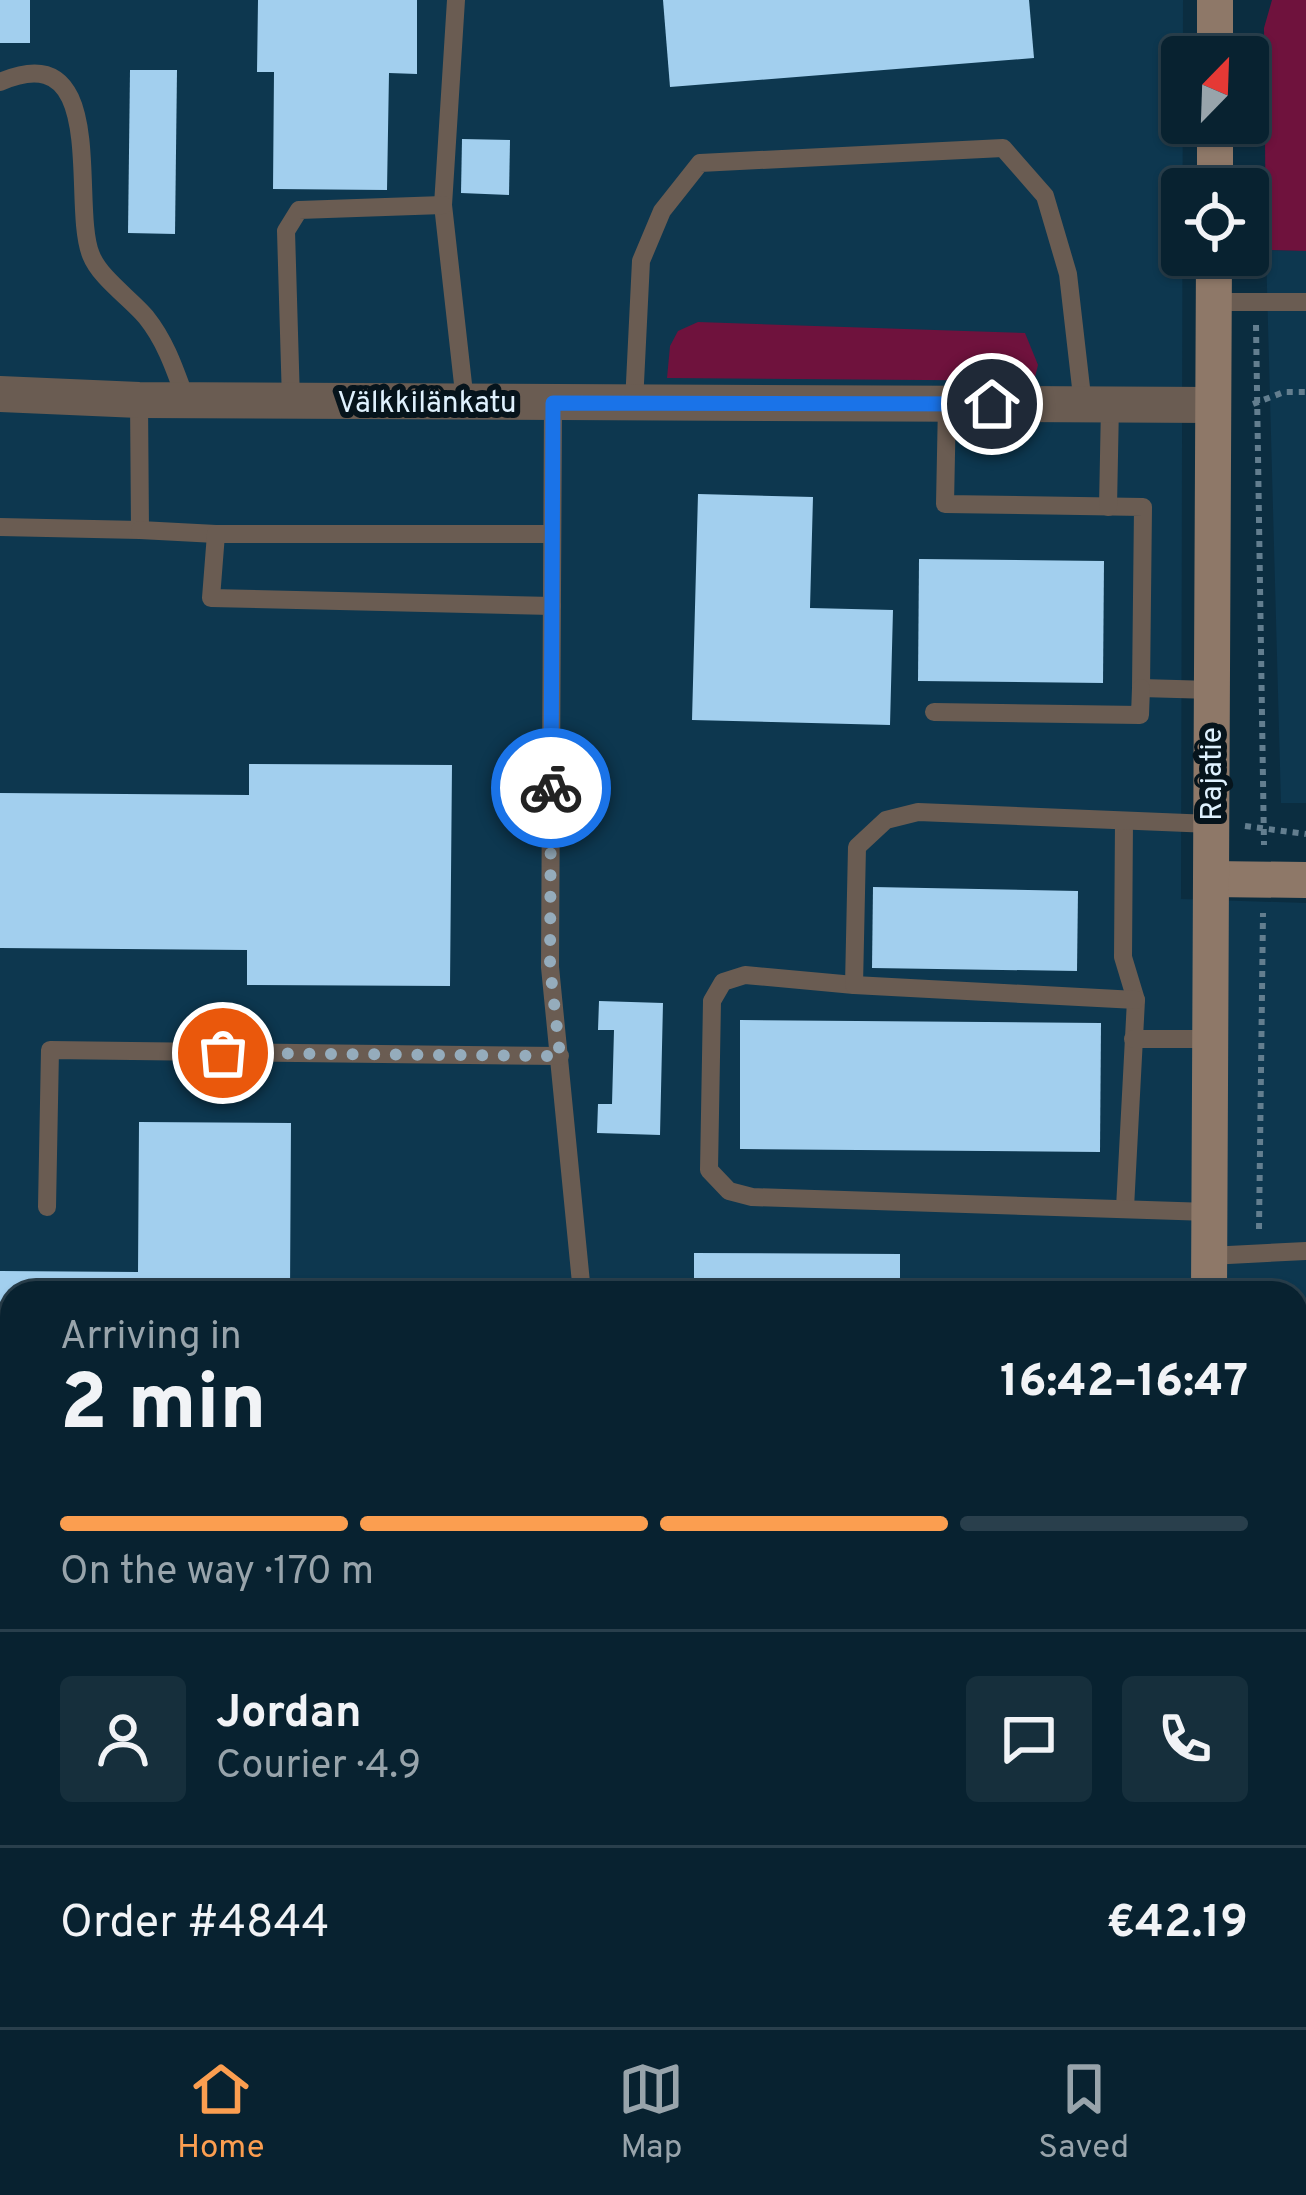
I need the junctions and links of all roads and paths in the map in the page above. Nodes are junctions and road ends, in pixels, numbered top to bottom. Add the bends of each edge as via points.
1 (456, 0) edge
2 (1216, 0) edge
3 (1215, 36) edge
4 (0, 82) edge
5 (443, 205) junction
6 (1214, 276) edge
7 (1254, 276) edge
8 (1214, 302) junction
9 (1256, 302) junction
10 (1306, 302) edge
11 (1306, 392) edge
12 (0, 394) edge
13 (139, 400) junction
14 (186, 400) junction
15 (291, 401) junction
16 (465, 402) junction
17 (553, 403) junction
18 (634, 403) junction
19 (947, 404) junction
20 (1255, 404) junction
21 (1096, 405) junction
22 (1214, 405) junction
23 (1108, 506) junction
24 (0, 527) edge
25 (140, 530) junction
26 (216, 534) junction
27 (552, 534) junction
28 (552, 606) junction
29 (1141, 688) junction
30 (1212, 690) junction
31 (934, 712) dead end
32 (1124, 822) junction
33 (1211, 824) junction
34 (1265, 827) junction
35 (1306, 834) edge
36 (1211, 879) junction
37 (1263, 879) junction
38 (1306, 880) edge
39 (854, 985) junction
40 (1136, 1000) junction
41 (1132, 1039) junction
42 (1210, 1039) junction
43 (560, 1056) junction
44 (47, 1207) dead end
45 (1125, 1208) junction
46 (1209, 1212) junction
47 (1306, 1251) edge
48 (1259, 1255) junction
49 (1209, 1256) junction
50 (581, 1281) edge
51 (1209, 1281) edge

1 - 5 lane
2 - 3 street
4 - 14 lane via 28,73 62,86 80,114 92,259 165,342
5 - 15 lane via 299,210 286,231
5 - 16 lane
6 - 8 street, Rajatie
7 - 9 path
8 - 9 lane
8 - 22 street, Rajatie
9 - 10 lane
9 - 20 path
11 - 20 path
12 - 13 street, Välkkilänkatu
13 - 14 street, Välkkilänkatu
13 - 25 lane
14 - 15 street, Välkkilänkatu
15 - 16 street, Välkkilänkatu
16 - 17 street, Välkkilänkatu
17 - 18 street, Välkkilänkatu
17 - 27 lane
18 - 19 street, Välkkilänkatu
18 - 21 lane via 641,261 662,211 700,163 1003,148 1045,196
19 - 21 street, Välkkilänkatu
19 - 23 lane via 945,504
20 - 22 path
20 - 34 path
21 - 22 street, Välkkilänkatu
21 - 23 lane
22 - 30 street, Rajatie
23 - 29 lane via 1143,507
24 - 25 lane
25 - 26 lane
26 - 27 lane
26 - 28 lane via 211,598
27 - 28 lane
28 - 43 lane via 550,967
29 - 30 lane
29 - 31 lane via 1140,715
30 - 33 street, Rajatie
32 - 33 lane
32 - 39 lane via 918,812 886,820 857,847
32 - 40 lane via 1123,956
33 - 34 path
33 - 36 street, Rajatie
34 - 35 path
34 - 37 path
36 - 37 street
36 - 42 street, Rajatie
37 - 38 street
37 - 48 path
39 - 40 lane
39 - 45 lane via 745,975 722,982 712,1001 709,1169 729,1191
40 - 41 lane
41 - 42 lane
41 - 45 lane
42 - 46 street, Rajatie
43 - 44 lane via 50,1050
43 - 50 lane
45 - 46 lane
46 - 49 street, Rajatie
47 - 48 lane
48 - 49 lane
49 - 51 street, Rajatie

